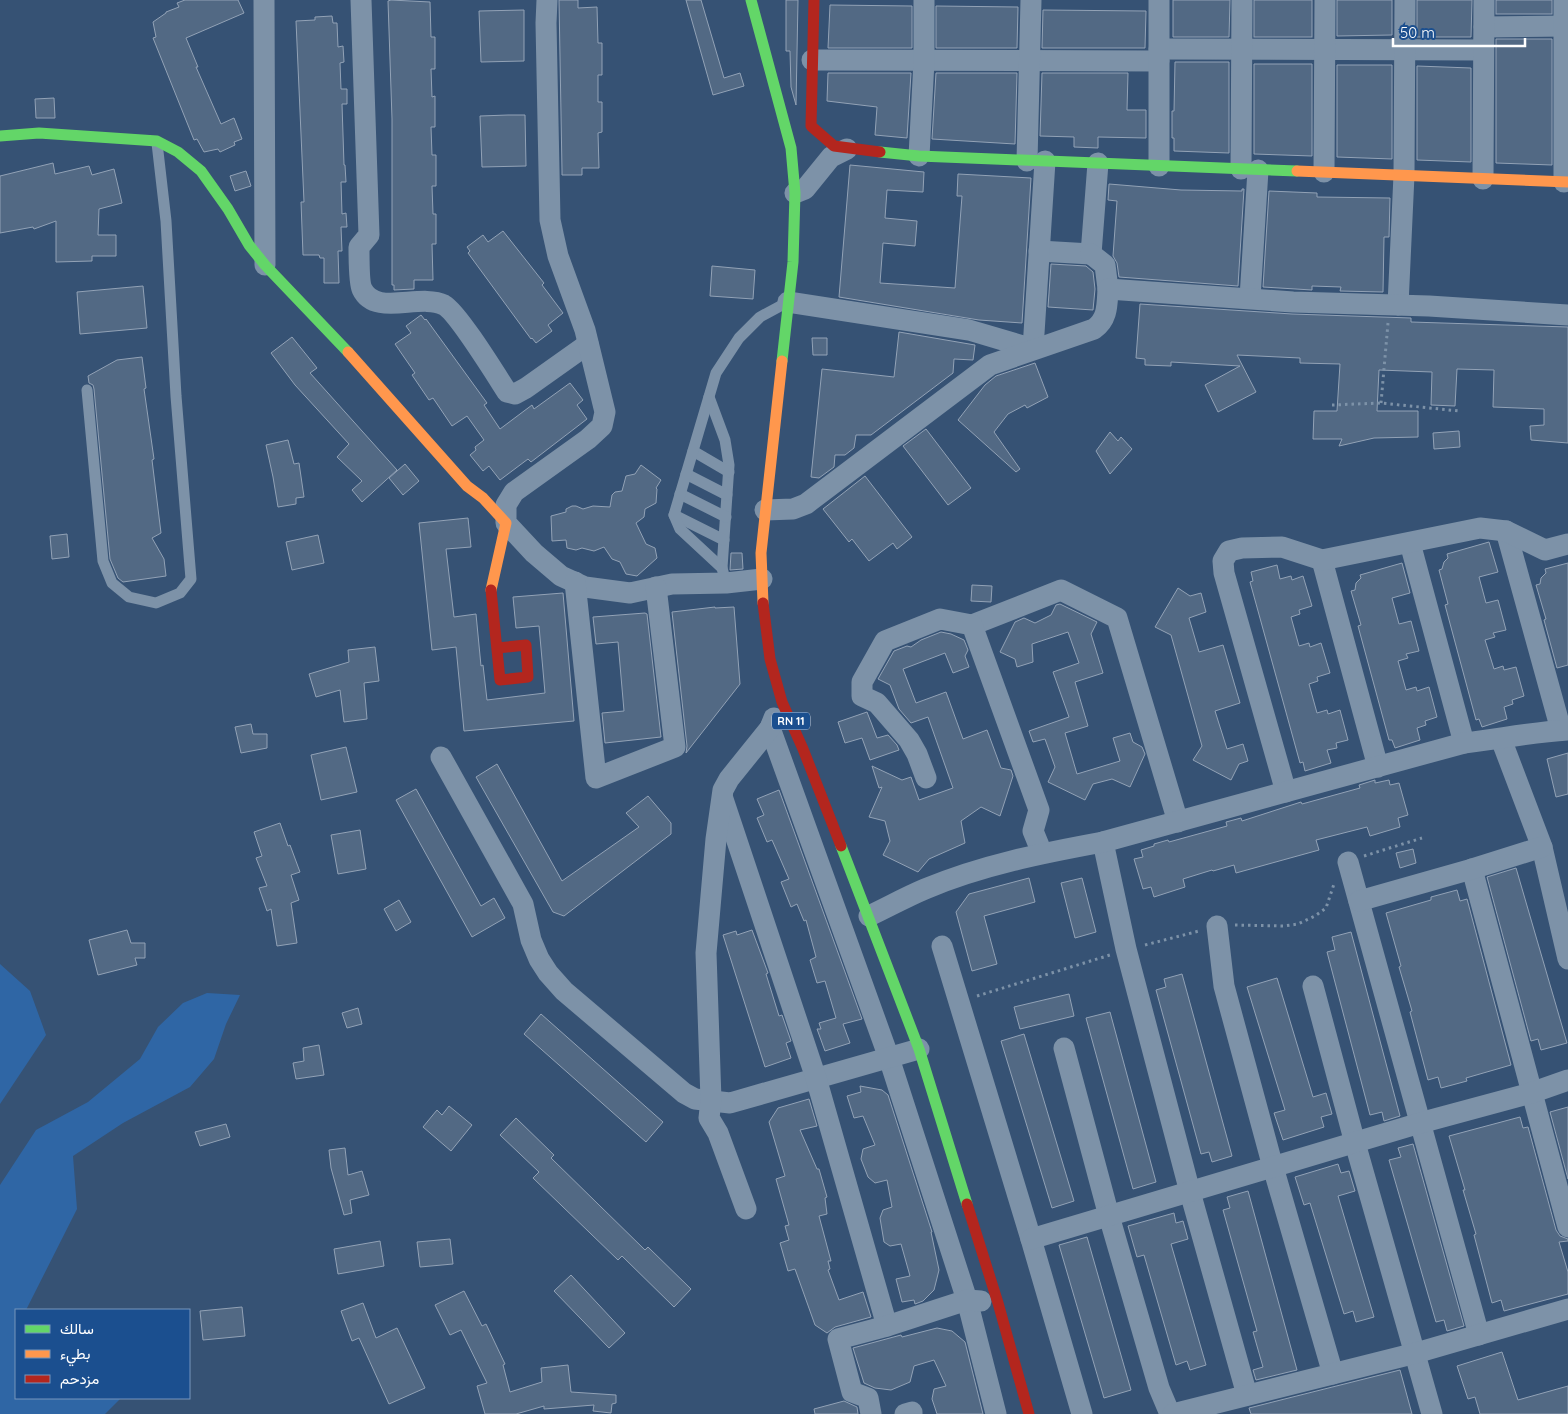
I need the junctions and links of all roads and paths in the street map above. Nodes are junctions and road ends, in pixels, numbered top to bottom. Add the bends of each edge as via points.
1 (264, 0) edge
2 (361, 0) edge
3 (547, 0) edge
4 (750, 0) edge
5 (814, 0) edge
6 (924, 0) edge
7 (1031, 0) edge
8 (1159, 0) edge
9 (1242, 0) edge
10 (1325, 0) edge
11 (1404, 0) edge
12 (1484, 0) edge
13 (1564, 0) edge
14 (1566, 26) edge
15 (1484, 27) junction
16 (1242, 50) junction
17 (1325, 50) junction
18 (1404, 50) junction
19 (1484, 50) junction
20 (1159, 55) junction
21 (812, 60) junction
22 (924, 60) junction
23 (1031, 61) junction
24 (785, 124) junction
25 (811, 126) junction
26 (0, 136) edge
27 (157, 141) junction
28 (847, 150) junction
29 (919, 156) junction
30 (1036, 161) junction
31 (1098, 163) junction
32 (1159, 166) junction
33 (1250, 169) junction
34 (1324, 172) junction
35 (1404, 175) junction
36 (1483, 179) junction
37 (1566, 182) edge
38 (795, 193) junction
39 (257, 239) junction
40 (1039, 251) junction
41 (1091, 254) junction
42 (265, 265) joint
43 (1116, 290) junction
44 (1250, 298) junction
45 (788, 302) junction
46 (1394, 305) junction
47 (1568, 315) edge
48 (588, 344) junction
49 (1032, 349) junction
50 (87, 390) dead end
51 (709, 396) junction
52 (1381, 403) junction
53 (1332, 405) dead end
54 (1459, 411) dead end
55 (693, 451) junction
56 (729, 472) junction
57 (686, 474) junction
58 (680, 494) junction
59 (727, 496) junction
60 (765, 510) junction
61 (674, 515) junction
62 (726, 517) junction
63 (506, 523) junction
64 (1506, 531) junction
65 (724, 540) junction
66 (1410, 543) junction
67 (1568, 544) edge
68 (1322, 560) junction
69 (724, 575) junction
70 (762, 579) junction
71 (575, 582) junction
72 (656, 587) junction
73 (972, 625) junction
74 (496, 648) dead end
75 (782, 702) junction
76 (770, 728) junction
77 (1565, 730) edge
78 (1501, 739) junction
79 (1464, 743) junction
80 (441, 757) dead end
81 (1378, 766) junction
82 (926, 778) dead end
83 (1286, 792) junction
84 (723, 799) junction
85 (1178, 822) junction
86 (1103, 842) junction
87 (1542, 847) junction
88 (1042, 853) junction
89 (1348, 862) dead end
90 (1472, 869) junction
91 (1358, 901) junction
92 (869, 916) junction
93 (1217, 926) dead end
94 (942, 946) dead end
95 (1568, 959) edge
96 (1313, 986) dead end
97 (1064, 1048) dead end
98 (919, 1049) junction
99 (889, 1058) junction
100 (816, 1078) junction
101 (1568, 1080) edge
102 (1531, 1093) junction
103 (711, 1100) junction
104 (1420, 1123) junction
105 (1355, 1142) junction
106 (1273, 1167) junction
107 (1190, 1192) junction
108 (746, 1209) dead end
109 (1109, 1216) junction
110 (1568, 1227) edge
111 (1031, 1239) junction
112 (967, 1300) junction
113 (998, 1303) junction
114 (1568, 1309) edge
115 (887, 1326) junction
116 (1479, 1335) junction
117 (1416, 1352) junction
118 (1332, 1374) junction
119 (1246, 1395) junction
120 (871, 1414) edge
121 (904, 1414) edge
122 (912, 1414) edge
123 (996, 1414) edge
124 (1029, 1414) edge
125 (1082, 1414) edge
126 (1171, 1414) edge
127 (1432, 1414) edge

1 - 39 street
2 - 48 street via 369,235 359,247 361,289 378,303 429,302 444,306 456,317 507,392 514,394
3 - 48 street via 550,220 558,256
4 - 24 street, RN 11
5 - 21 street
6 - 22 street
7 - 23 street
8 - 20 street
9 - 16 street
10 - 17 street
11 - 18 street
12 - 15 street
13 - 14 street
14 - 15 street
14 - 37 street
15 - 19 street
16 - 17 street
16 - 20 street
16 - 33 street
17 - 18 street
17 - 34 street
18 - 19 street
18 - 35 street
19 - 36 street
20 - 23 street
20 - 32 street
21 - 22 street
21 - 25 street
22 - 23 street
22 - 29 street
23 - 30 street
24 - 25 street via 802,122
24 - 38 street, RN 11
25 - 28 street via 834,146
26 - 27 street via 39,133
27 - 39 street via 178,152 201,171 228,209
27 - 50 lane via 166,221 191,579 180,593 156,603 130,597 112,582 103,561
28 - 29 street
28 - 38 street via 831,157 805,189
29 - 30 street
30 - 31 street
30 - 40 street
31 - 32 street
31 - 41 street
32 - 33 street
33 - 34 street
33 - 44 street
34 - 35 street
35 - 36 street
35 - 46 street
36 - 37 street
38 - 45 street, RN 11
39 - 42 street
40 - 41 street
40 - 49 street
41 - 43 street via 1105,265
42 - 63 street via 341,344 467,486
43 - 44 street
43 - 49 street via 1107,314 1094,329
44 - 46 street
45 - 49 street via 969,330
45 - 51 lane via 760,317 739,338 716,373
45 - 60 street, RN 11
46 - 47 street
46 - 52 path
48 - 63 street via 605,412 602,426 514,492 506,505
49 - 60 street via 990,365 806,504 793,509
51 - 55 lane
51 - 56 lane via 724,440
52 - 53 path
52 - 54 path
55 - 56 lane
55 - 57 lane
56 - 59 lane
57 - 58 lane
57 - 59 lane
58 - 61 lane
58 - 62 lane
59 - 62 lane
60 - 70 street, RN 11
61 - 65 lane
61 - 69 lane via 680,529
62 - 65 lane
63 - 71 street via 555,572
63 - 74 street via 491,592
64 - 66 street via 1480,528
64 - 67 street via 1545,550
64 - 77 street
65 - 69 lane
66 - 68 street
66 - 79 street
68 - 81 street
68 - 83 street via 1282,547 1242,548 1230,551 1223,561
69 - 70 street
69 - 72 street
70 - 75 street, RN 11 via 770,659
71 - 72 street via 585,587 630,593
71 - 72 street via 596,778 675,747
73 - 82 street via 940,619 884,640 862,682 862,696 876,703 909,740
73 - 85 street via 1061,590 1117,618
73 - 88 street via 1039,810 1033,831
75 - 76 street
75 - 92 street, RN 11
76 - 84 street via 729,779 723,790
76 - 99 street
77 - 78 street
78 - 79 street
78 - 87 street
79 - 81 street
80 - 103 street via 523,904 531,940 548,973 564,991 684,1093 695,1099
81 - 83 street
83 - 85 street
84 - 100 street
84 - 103 street via 716,839 706,953
85 - 86 street
86 - 88 street
86 - 107 street via 1126,950
87 - 90 street
87 - 95 street
88 - 92 street via 925,889
89 - 91 street
90 - 91 street
90 - 102 street
91 - 104 street
92 - 98 street, RN 11
93 - 106 street via 1224,986
94 - 111 street
96 - 105 street
97 - 109 street
98 - 99 street
98 - 113 street, RN 11
99 - 100 street
99 - 112 street
100 - 103 street via 730,1103
100 - 115 street
101 - 102 street
102 - 104 street
102 - 110 street
103 - 108 street via 709,1118 718,1133
104 - 105 street
104 - 116 street
105 - 106 street
105 - 117 street
106 - 107 street
106 - 118 street
107 - 109 street
107 - 119 street
109 - 111 street
109 - 126 street via 1159,1388
111 - 125 street
112 - 113 street
112 - 115 street
112 - 123 street
113 - 124 street, RN 11
114 - 116 street
115 - 120 street via 838,1339 852,1392 868,1398
116 - 117 street
117 - 118 street
117 - 127 street
118 - 119 street
119 - 126 street
121 - 122 street

